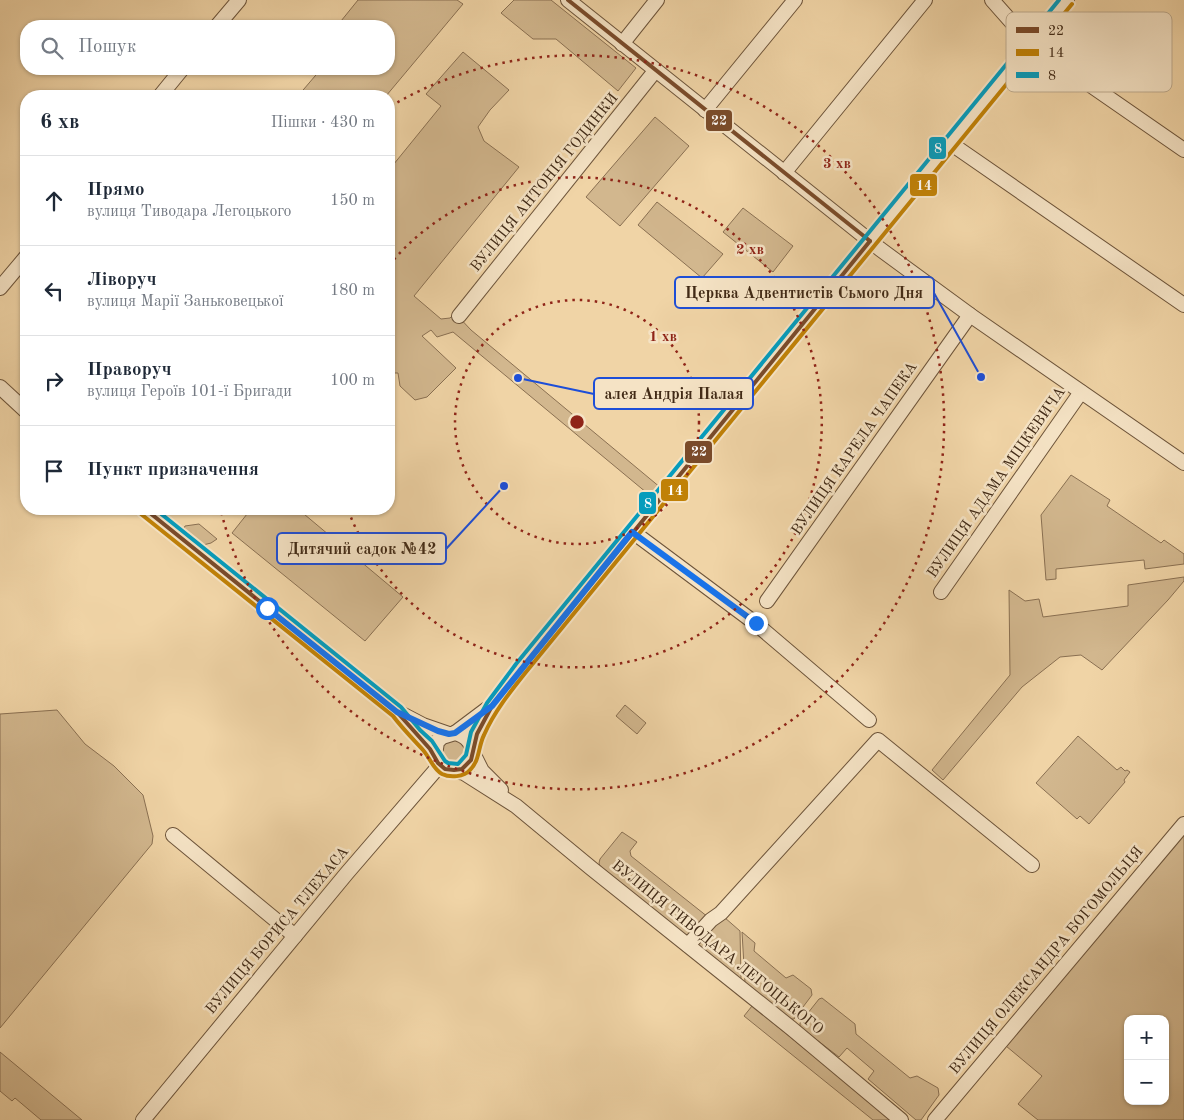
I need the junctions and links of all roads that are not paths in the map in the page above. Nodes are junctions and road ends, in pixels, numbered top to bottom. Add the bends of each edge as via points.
1 (239, 0) edge
2 (568, 0) edge
3 (658, 0) edge
4 (794, 0) edge
5 (925, 0) edge
6 (992, 0) edge
7 (1067, 0) edge
8 (1057, 12) edge
9 (1006, 16) edge
10 (222, 20) edge
11 (622, 44) junction
12 (655, 70) junction
13 (177, 75) edge
14 (1006, 75) edge
15 (165, 90) edge
16 (1100, 92) edge
17 (705, 110) junction
18 (950, 143) junction
19 (1184, 150) edge
20 (784, 173) junction
21 (870, 241) junction
22 (20, 264) edge
23 (1, 286) edge
24 (1184, 305) edge
25 (970, 315) junction
26 (459, 316) dead end
27 (1, 389) edge
28 (1081, 392) junction
29 (20, 406) edge
30 (1184, 463) edge
31 (152, 515) edge
32 (632, 532) junction
33 (941, 592) dead end
34 (767, 601) dead end
35 (492, 706) junction
36 (397, 712) junction
37 (869, 720) dead end
38 (452, 733) junction
39 (473, 750) junction
40 (437, 760) junction
41 (454, 771) junction
42 (512, 803) junction
43 (1184, 824) edge
44 (173, 835) dead end
45 (1032, 865) dead end
46 (295, 936) junction
47 (688, 945) junction
48 (143, 1120) edge
49 (901, 1120) edge
50 (935, 1120) edge

1 - 10 street
2 - 11 street
3 - 11 street
4 - 17 street
5 - 20 street
6 - 9 street
7 - 8 street
11 - 12 street
12 - 17 street
12 - 26 street, ВУЛИЦЯ АНТОНІЯ ГОДИНКИ
13 - 15 street
14 - 18 street
16 - 19 street
17 - 20 street
18 - 21 street
18 - 24 street
20 - 21 street
21 - 25 street
21 - 32 street
22 - 23 street
25 - 28 street
25 - 34 street, ВУЛИЦЯ КАРЕЛА ЧАПЕКА
27 - 29 street
28 - 30 street
28 - 33 street, ВУЛИЦЯ АДАМА МІЦКЕВИЧА
31 - 36 street
32 - 35 street
32 - 37 street via 756,623
35 - 38 street
35 - 39 street via 477,734
36 - 38 street via 438,731
36 - 40 street
38 - 39 street via 467,738
38 - 40 street via 437,742
39 - 41 street via 469,763
39 - 42 street, ВУЛИЦЯ ТИВОДАРА ЛЕГОЦЬКОГО via 482,771
40 - 41 street via 446,770
40 - 46 street, ВУЛИЦЯ БОРИСА ТЛЕХАСА
41 - 42 street, ВУЛИЦЯ ТИВОДАРА ЛЕГОЦЬКОГО via 464,773
42 - 47 street, ВУЛИЦЯ ТИВОДАРА ЛЕГОЦЬКОГО
43 - 50 street, ВУЛИЦЯ ОЛЕКСАНДРА БОГОМОЛЬЦЯ
44 - 46 street
45 - 47 street via 878,740
46 - 48 street, ВУЛИЦЯ БОРИСА ТЛЕХАСА
47 - 49 street, ВУЛИЦЯ ТИВОДАРА ЛЕГОЦЬКОГО

